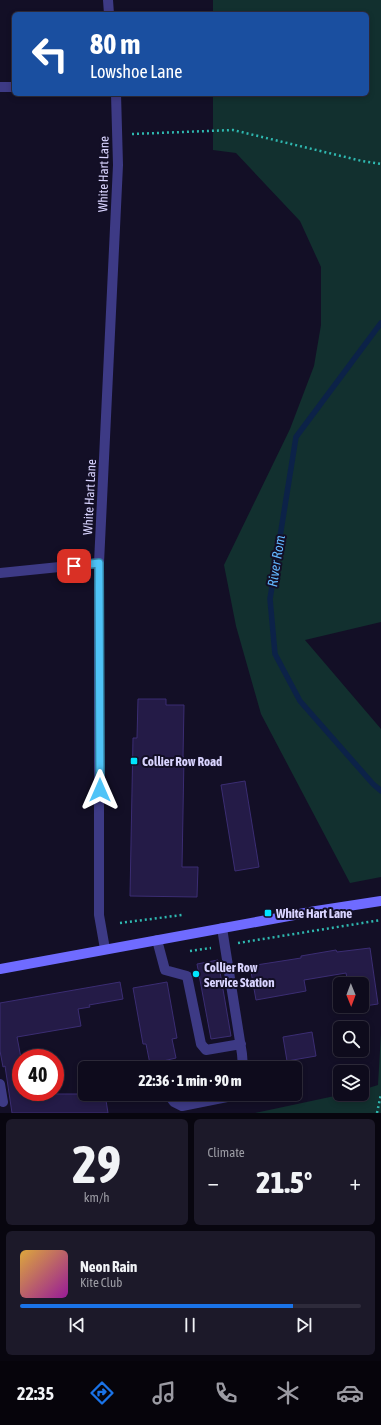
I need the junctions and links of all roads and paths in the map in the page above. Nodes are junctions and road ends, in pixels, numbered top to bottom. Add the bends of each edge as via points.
1 (108, 0) edge
2 (110, 12) edge
3 (12, 87) edge
4 (0, 88) edge
5 (116, 96) edge
6 (117, 135) junction
7 (381, 164) edge
8 (99, 563) junction
9 (0, 573) edge
10 (381, 901) edge
11 (182, 915) dead end
12 (381, 920) edge
13 (120, 923) dead end
14 (222, 928) junction
15 (156, 940) junction
16 (225, 945) junction
17 (104, 949) junction
18 (190, 951) dead end
19 (0, 969) edge
20 (241, 1044) junction
21 (242, 1061) edge
22 (0, 1084) edge
23 (381, 1094) edge
24 (173, 1101) edge
25 (207, 1101) edge
26 (3, 1102) dead end
27 (377, 1113) edge

1 - 2 street
3 - 4 street
5 - 6 street, White Hart Lane
6 - 7 path via 234,130
6 - 8 street, White Hart Lane via 118,165
8 - 9 street
8 - 17 street, White Hart Lane via 99,915
10 - 14 main road
11 - 13 path
12 - 16 path
14 - 15 main road
14 - 16 street
15 - 17 main road
15 - 20 street via 165,970 187,976 203,1048 206,1050
16 - 18 path
16 - 20 street
17 - 19 main road
20 - 21 street
22 - 26 street
23 - 27 path
24 - 25 street via 182,1106

